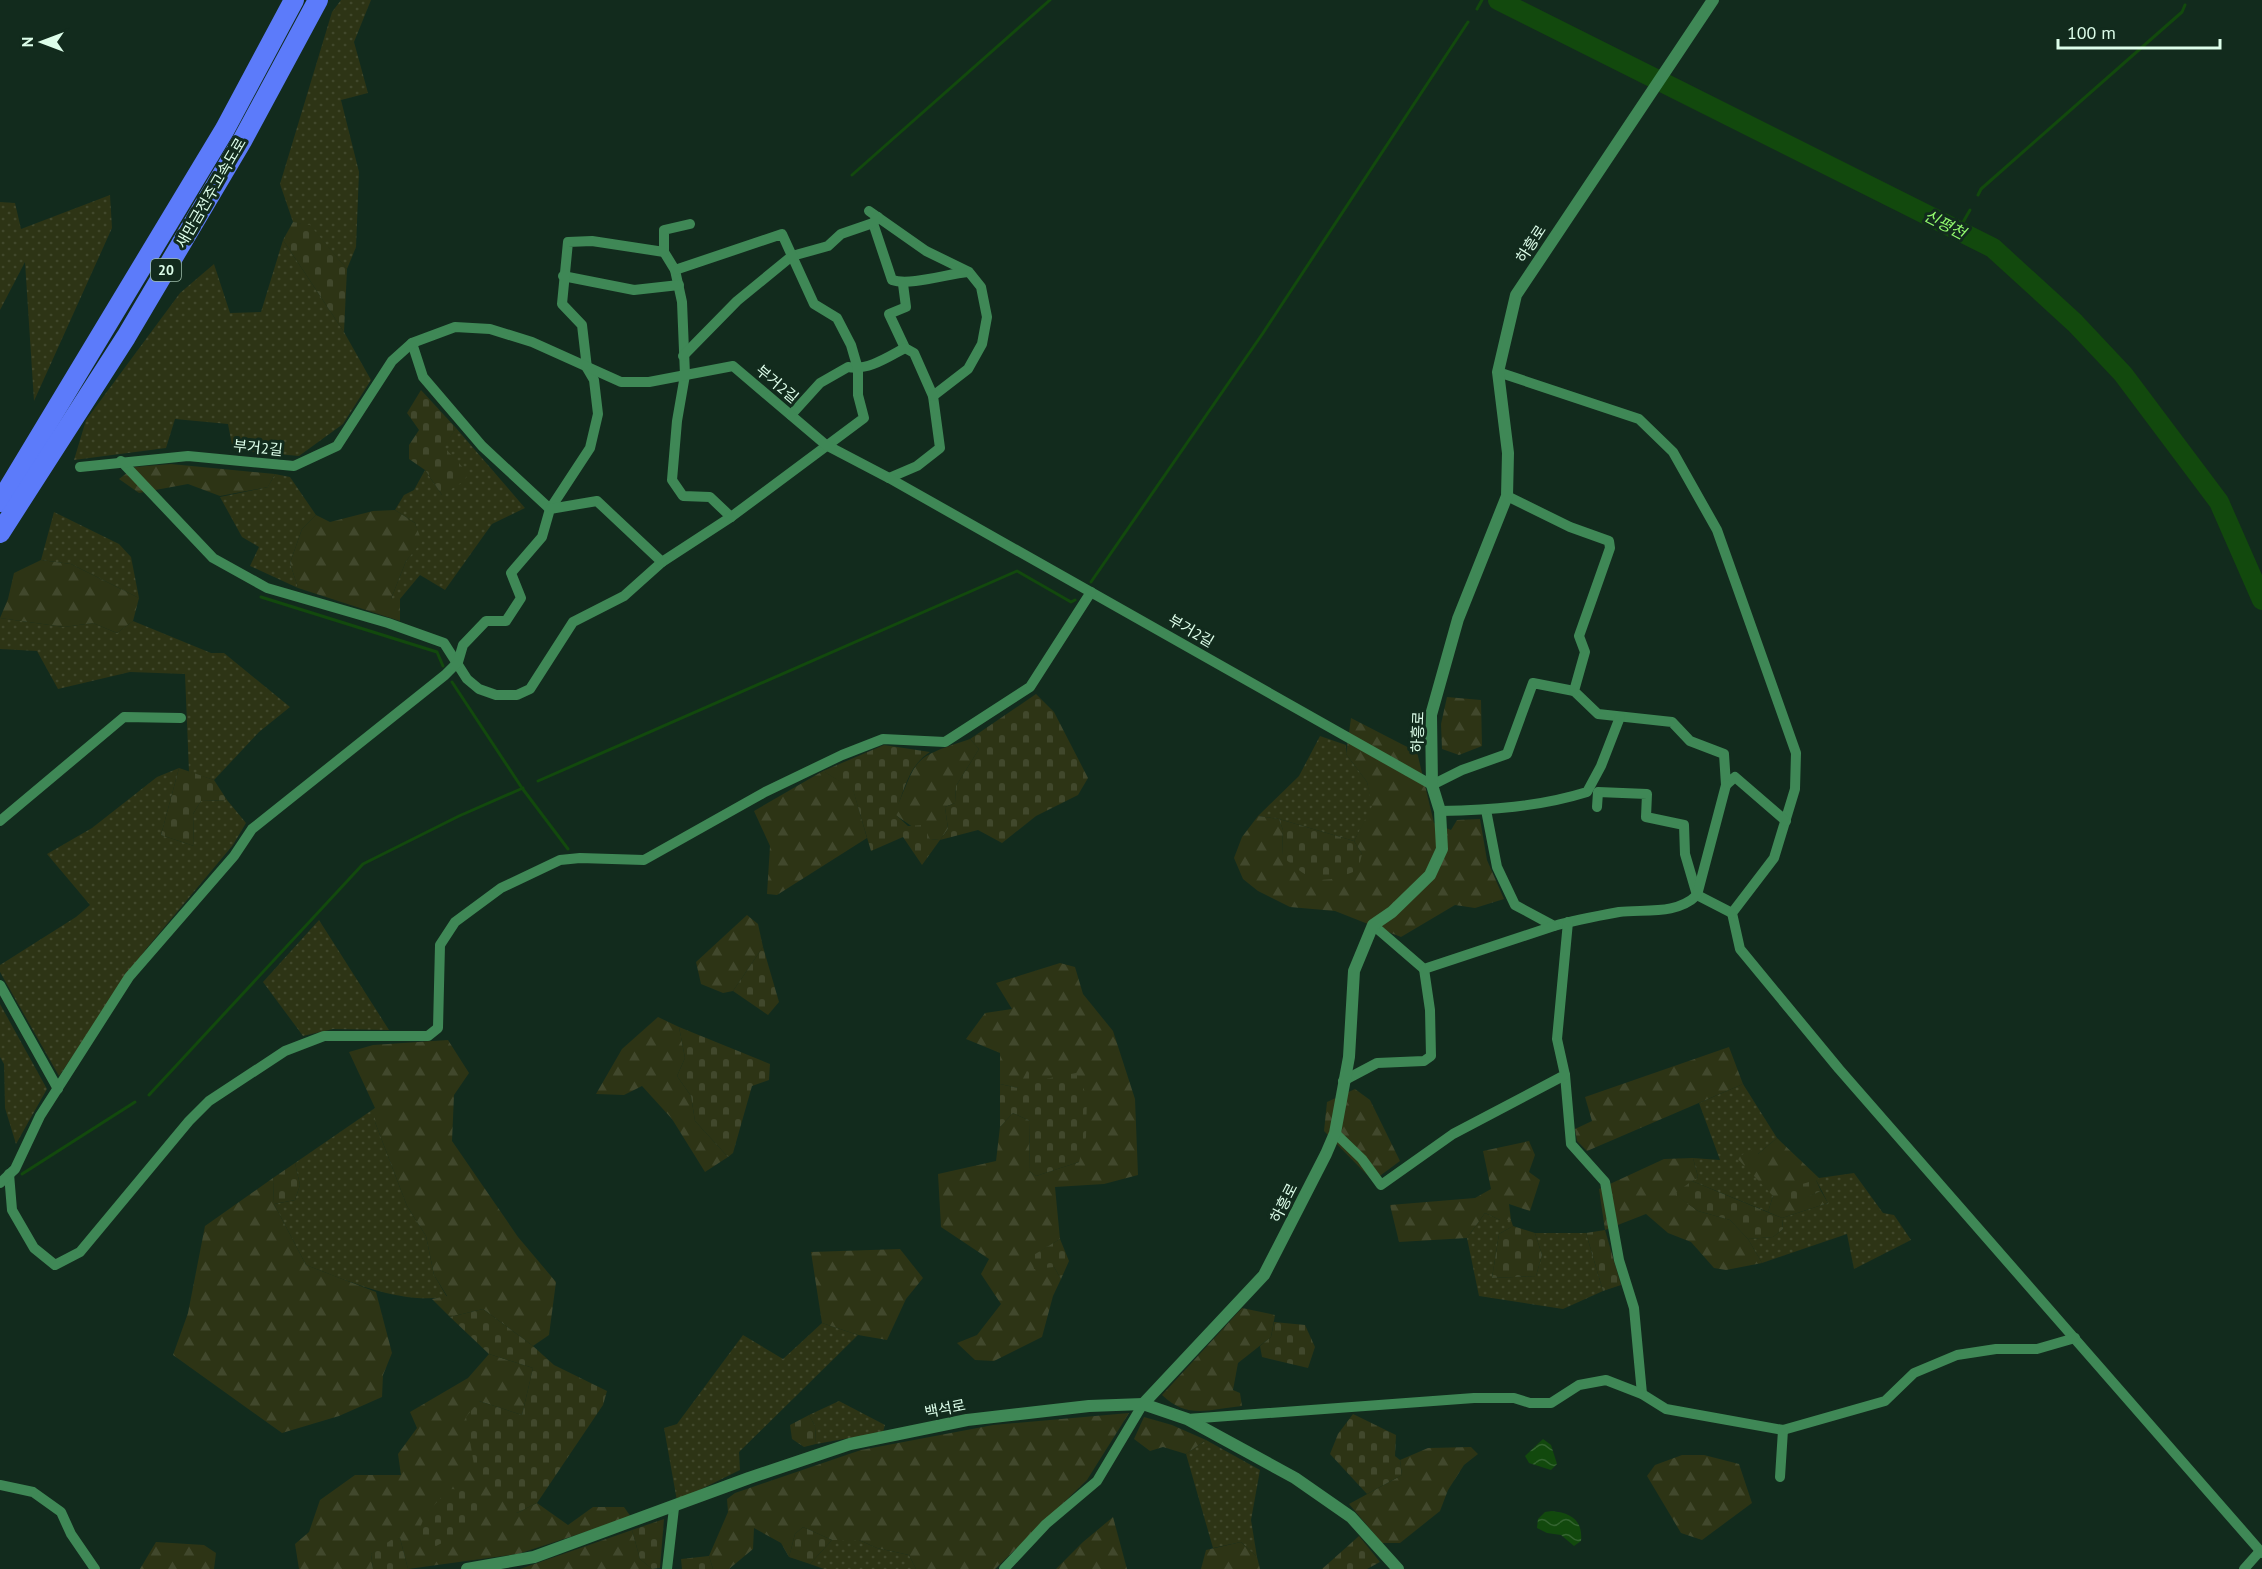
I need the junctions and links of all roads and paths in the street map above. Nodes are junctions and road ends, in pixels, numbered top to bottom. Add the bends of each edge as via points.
1 (294, 0) edge
2 (318, 0) edge
3 (1713, 0) edge
4 (873, 217) junction
5 (690, 224) dead end
6 (664, 252) junction
7 (792, 256) junction
8 (675, 270) junction
9 (969, 272) junction
10 (563, 276) junction
11 (903, 284) junction
12 (679, 285) junction
13 (412, 343) junction
14 (905, 348) junction
15 (683, 356) junction
16 (587, 368) junction
17 (858, 369) junction
18 (1498, 372) junction
19 (686, 375) junction
20 (933, 396) junction
21 (791, 415) junction
22 (826, 445) junction
23 (121, 462) junction
24 (80, 468) dead end
25 (889, 478) junction
26 (1507, 496) junction
27 (0, 502) edge
28 (550, 509) junction
29 (731, 517) junction
30 (0, 533) edge
31 (662, 562) junction
32 (1091, 592) junction
33 (458, 662) junction
34 (1574, 691) junction
35 (1620, 717) junction
36 (181, 718) dead end
37 (1432, 785) junction
38 (1726, 785) junction
39 (1597, 807) dead end
40 (1486, 810) junction
41 (1440, 811) junction
42 (0, 821) edge
43 (1786, 821) junction
44 (1697, 895) junction
45 (1732, 913) junction
46 (1568, 922) junction
47 (1373, 925) junction
48 (1554, 926) junction
49 (1424, 969) junction
50 (0, 985) edge
51 (1565, 1075) junction
52 (1343, 1082) junction
53 (58, 1089) junction
54 (1335, 1133) junction
55 (9, 1174) junction
56 (0, 1182) edge
57 (2075, 1338) junction
58 (1642, 1394) junction
59 (1143, 1404) junction
60 (1187, 1419) junction
61 (1782, 1430) junction
62 (1780, 1478) dead end
63 (0, 1485) edge
64 (674, 1508) junction
65 (2261, 1552) edge
66 (95, 1569) edge
67 (467, 1569) edge
68 (667, 1569) edge
69 (1004, 1569) edge
70 (1398, 1569) edge
71 (2244, 1569) edge

1 - 27 highway, 새만금전주고속도로 / 20 via 225,129
2 - 30 highway, 새만금전주고속도로 / 20 via 242,141 126,337
3 - 18 street, 하흥로 via 1516,295
4 - 7 street via 841,234 828,246
4 - 9 street via 926,251
4 - 11 street via 892,280
5 - 6 street via 664,230
6 - 8 street
6 - 10 street via 568,242
7 - 8 street via 782,234
7 - 15 street via 737,301
7 - 17 street via 814,304 837,318 852,345
8 - 12 street
9 - 11 street
9 - 20 street via 981,286 986,312 982,344 968,369
10 - 12 street via 634,290
10 - 16 street via 562,304 582,325
11 - 14 street via 906,307 890,314
12 - 15 street
13 - 16 street, 부거2길 via 455,327 490,329 532,342
13 - 23 street, 부거2길 via 392,361 338,446 294,466 188,456
13 - 28 street via 423,377 482,446
14 - 17 street
14 - 20 street via 914,353
15 - 19 street
16 - 19 street, 부거2길 via 621,382
16 - 28 street via 594,380 598,414 590,448
17 - 21 street via 848,367 820,383
17 - 22 street via 858,395 864,418
18 - 26 street, 하흥로 via 1508,453
18 - 43 street via 1639,419 1673,452 1717,530 1796,753 1795,789
19 - 21 street, 부거2길 via 733,366
19 - 29 street via 672,480 683,496 710,497
20 - 25 street via 940,448 917,466
21 - 22 street, 부거2길
22 - 25 street, 부거2길
22 - 29 street
23 - 24 street, 부거2길
23 - 33 street via 213,558 267,588 444,643
25 - 32 street, 부거2길
26 - 34 street via 1609,542 1579,636 1585,652
26 - 37 street, 하흥로 via 1458,619 1431,715
28 - 31 street via 597,501
28 - 33 street via 542,537 511,573 521,598 506,621 486,621 463,645
29 - 31 street
31 - 33 street via 624,596 573,622 530,689 516,695 496,695 479,689 467,679
32 - 37 street, 부거2길
32 - 55 street via 1030,687 945,742 883,738 765,792 644,860 560,860 501,888 455,922 440,945 438,1028 428,1036 324,1036 285,1051 209,1101 80,1252 55,1266 34,1248 12,1210
33 - 53 street via 252,829 234,856 129,977
34 - 35 street via 1598,714
34 - 37 street via 1533,683 1507,754
35 - 38 street via 1672,722 1690,741 1724,754
35 - 40 street via 1587,792
36 - 42 street via 124,717
37 - 41 street, 하흥로
38 - 43 street via 1735,777
38 - 44 street
39 - 44 street via 1598,792 1647,794 1646,818 1684,825 1685,854
40 - 41 street
40 - 48 street via 1497,867 1515,904
41 - 47 street, 하흥로 via 1442,849 1430,876
43 - 45 street via 1774,858
44 - 45 street
44 - 46 street via 1690,902 1669,909 1622,912
45 - 57 street via 1740,949 1839,1069
46 - 48 street
46 - 51 street via 1557,1039
47 - 49 street
47 - 52 street, 하흥로 via 1354,971 1349,1057
48 - 49 street
49 - 52 street via 1431,1056 1424,1061 1377,1063
50 - 53 street
51 - 54 street via 1453,1134 1381,1185
51 - 58 street via 1571,1144 1605,1182 1619,1260 1634,1308
52 - 54 street, 하흥로
53 - 55 street
54 - 59 street, 하흥로 via 1264,1275
55 - 56 street
57 - 61 street via 2037,1349 1996,1348 1957,1355 1914,1373 1885,1401
57 - 65 street
58 - 60 street via 1606,1380 1579,1385 1551,1403 1474,1398
58 - 61 street via 1666,1409
59 - 60 street, 백석로
59 - 64 street, 백석로 via 967,1420 850,1444
59 - 69 street via 1097,1481 1046,1524
60 - 70 street, 백석로 via 1295,1478 1351,1517
61 - 62 street
63 - 66 street via 33,1491 61,1512
64 - 67 street, 백석로 via 534,1557
64 - 68 street
65 - 71 street

